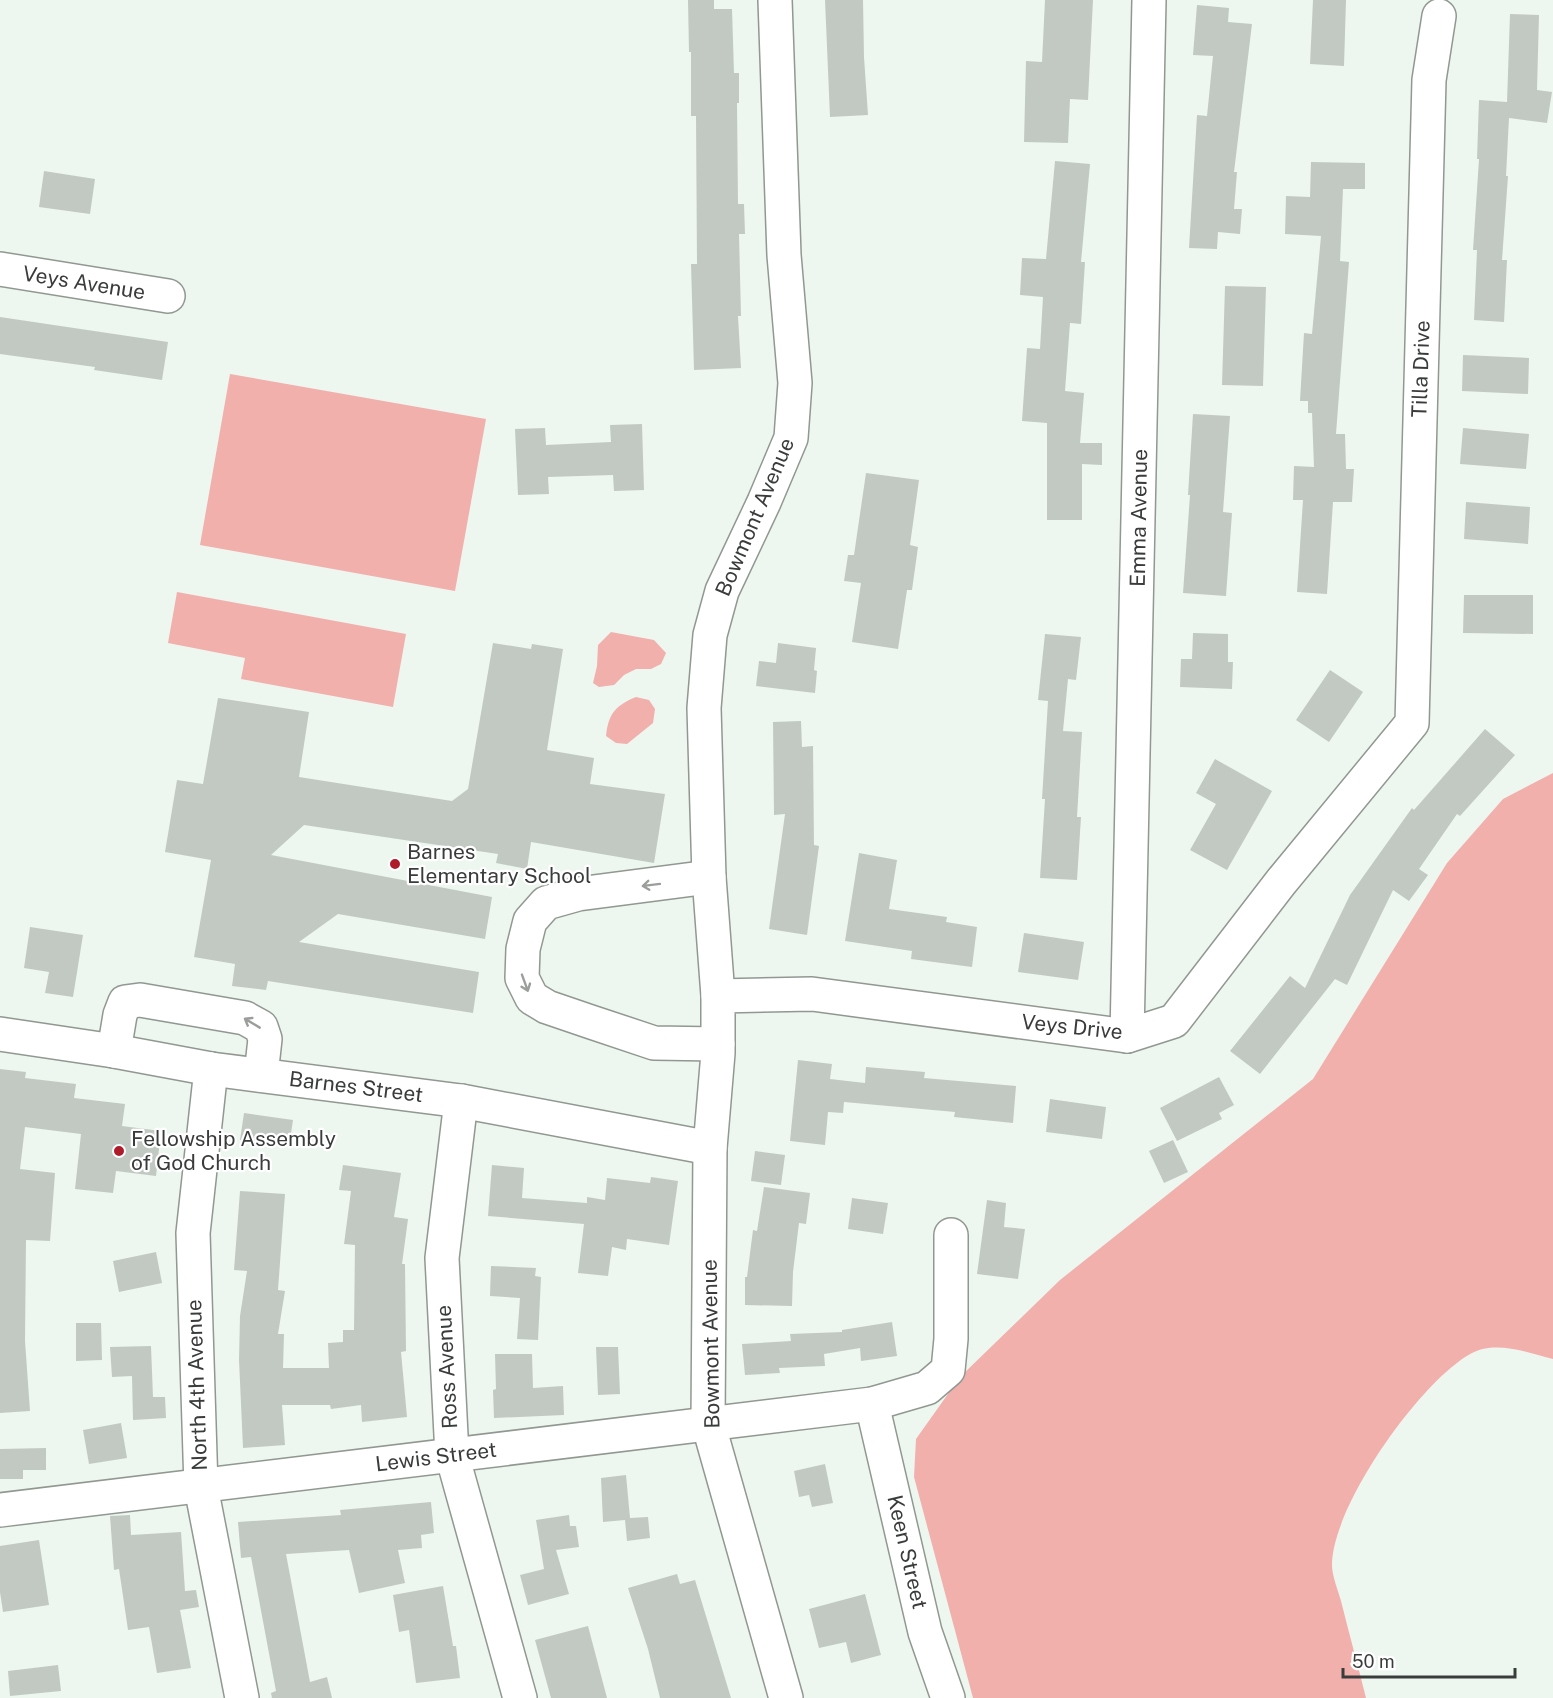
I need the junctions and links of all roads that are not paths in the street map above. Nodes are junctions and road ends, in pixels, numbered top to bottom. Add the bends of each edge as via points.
1 (775, 0) edge
2 (1149, 0) edge
3 (1439, 16) dead end
4 (0, 269) edge
5 (168, 296) dead end
6 (1412, 723) joint
7 (709, 877) junction
8 (718, 996) junction
9 (0, 1034) edge
10 (1127, 1036) junction
11 (718, 1048) junction
12 (114, 1051) junction
13 (211, 1069) junction
14 (261, 1075) junction
15 (461, 1101) junction
16 (710, 1148) junction
17 (951, 1235) dead end
18 (872, 1404) junction
19 (708, 1423) junction
20 (452, 1455) junction
21 (201, 1487) junction
22 (0, 1510) edge
23 (242, 1698) edge
24 (520, 1698) edge
25 (786, 1698) edge
26 (948, 1698) edge

1 - 7 street, Bowmont Avenue via 784,255 795,382 791,438 722,591 710,635 704,708
2 - 10 street, Emma Avenue
3 - 6 street, Tilla Drive via 1429,80
4 - 5 street, Veys Avenue
6 - 10 street, Veys Drive via 1281,882 1174,1021
7 - 8 street, Bowmont Avenue
7 -> 11 street via 578,894 546,903 530,921 522,978 532,998 547,1007 654,1043
8 - 10 street, Veys Drive via 812,994
8 - 11 street
9 - 12 street, Barnes Street
11 - 16 street, Bowmont Avenue
12 - 13 street, Barnes Street
14 -> 12 street via 265,1039 261,1027 246,1018 140,1000 125,1002
13 - 14 street, Barnes Street
13 - 21 street, North 4th Avenue via 193,1233
14 - 15 street, Barnes Street
15 - 16 street, Barnes Street
15 - 20 street, Ross Avenue via 442,1258
16 - 19 street, Bowmont Avenue
17 - 18 street, Lewis Street via 948,1370 927,1388
18 - 19 street, Lewis Street
18 - 26 street, Keen Street via 925,1632
19 - 20 street, Lewis Street
19 - 25 street, Bowmont Avenue
20 - 21 street, Lewis Street
20 - 24 street, Ross Avenue
21 - 22 street, Lewis Street
21 - 23 street, North 4th Avenue

